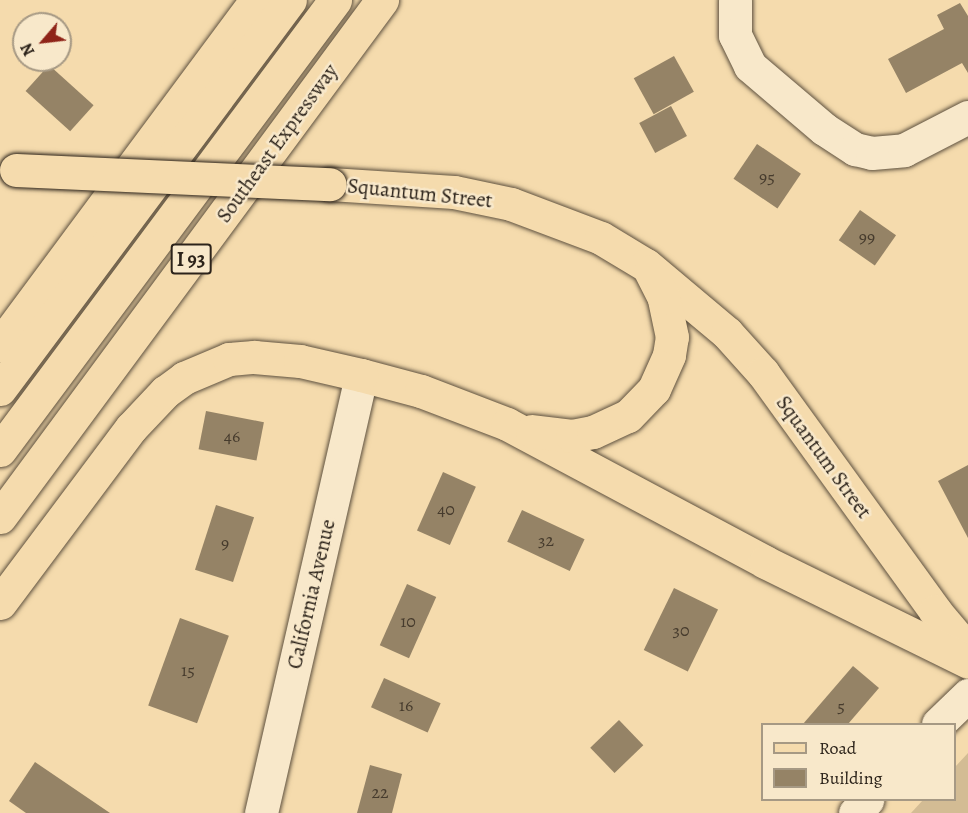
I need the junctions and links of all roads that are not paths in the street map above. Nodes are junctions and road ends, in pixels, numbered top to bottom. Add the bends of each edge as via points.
1 (256, 0) edge
2 (290, 0) edge
3 (335, 0) edge
4 (382, 0) edge
5 (735, 0) edge
6 (968, 117) edge
7 (8, 170) edge
8 (646, 266) junction
9 (0, 345) edge
10 (361, 375) junction
11 (0, 389) edge
12 (507, 424) junction
13 (0, 450) edge
14 (0, 517) edge
15 (0, 603) edge
16 (968, 650) edge
17 (968, 662) edge
18 (968, 695) edge
19 (939, 723) edge
20 (866, 801) edge
21 (261, 813) edge
22 (855, 813) edge

1 - 9 main road
2 - 11 main road
3 - 13 main road, I 93
4 - 14 main road, Southeast Expressway / I 93
5 - 6 street via 735,35 750,66 824,129 855,149 872,153 904,150
7 - 8 main road, Squantum Street, bridge via 454,192 511,204 601,238
8 - 12 main road via 664,298 672,337 663,372 643,402 628,416 593,432 552,435
8 - 16 main road, Squantum Street via 727,333 763,373
10 - 12 main road via 431,395
10 - 15 main road via 289,359 254,357 229,359 184,378 130,428
10 - 21 street, California Avenue
12 - 17 main road via 754,557
18 - 19 street
20 - 22 street

